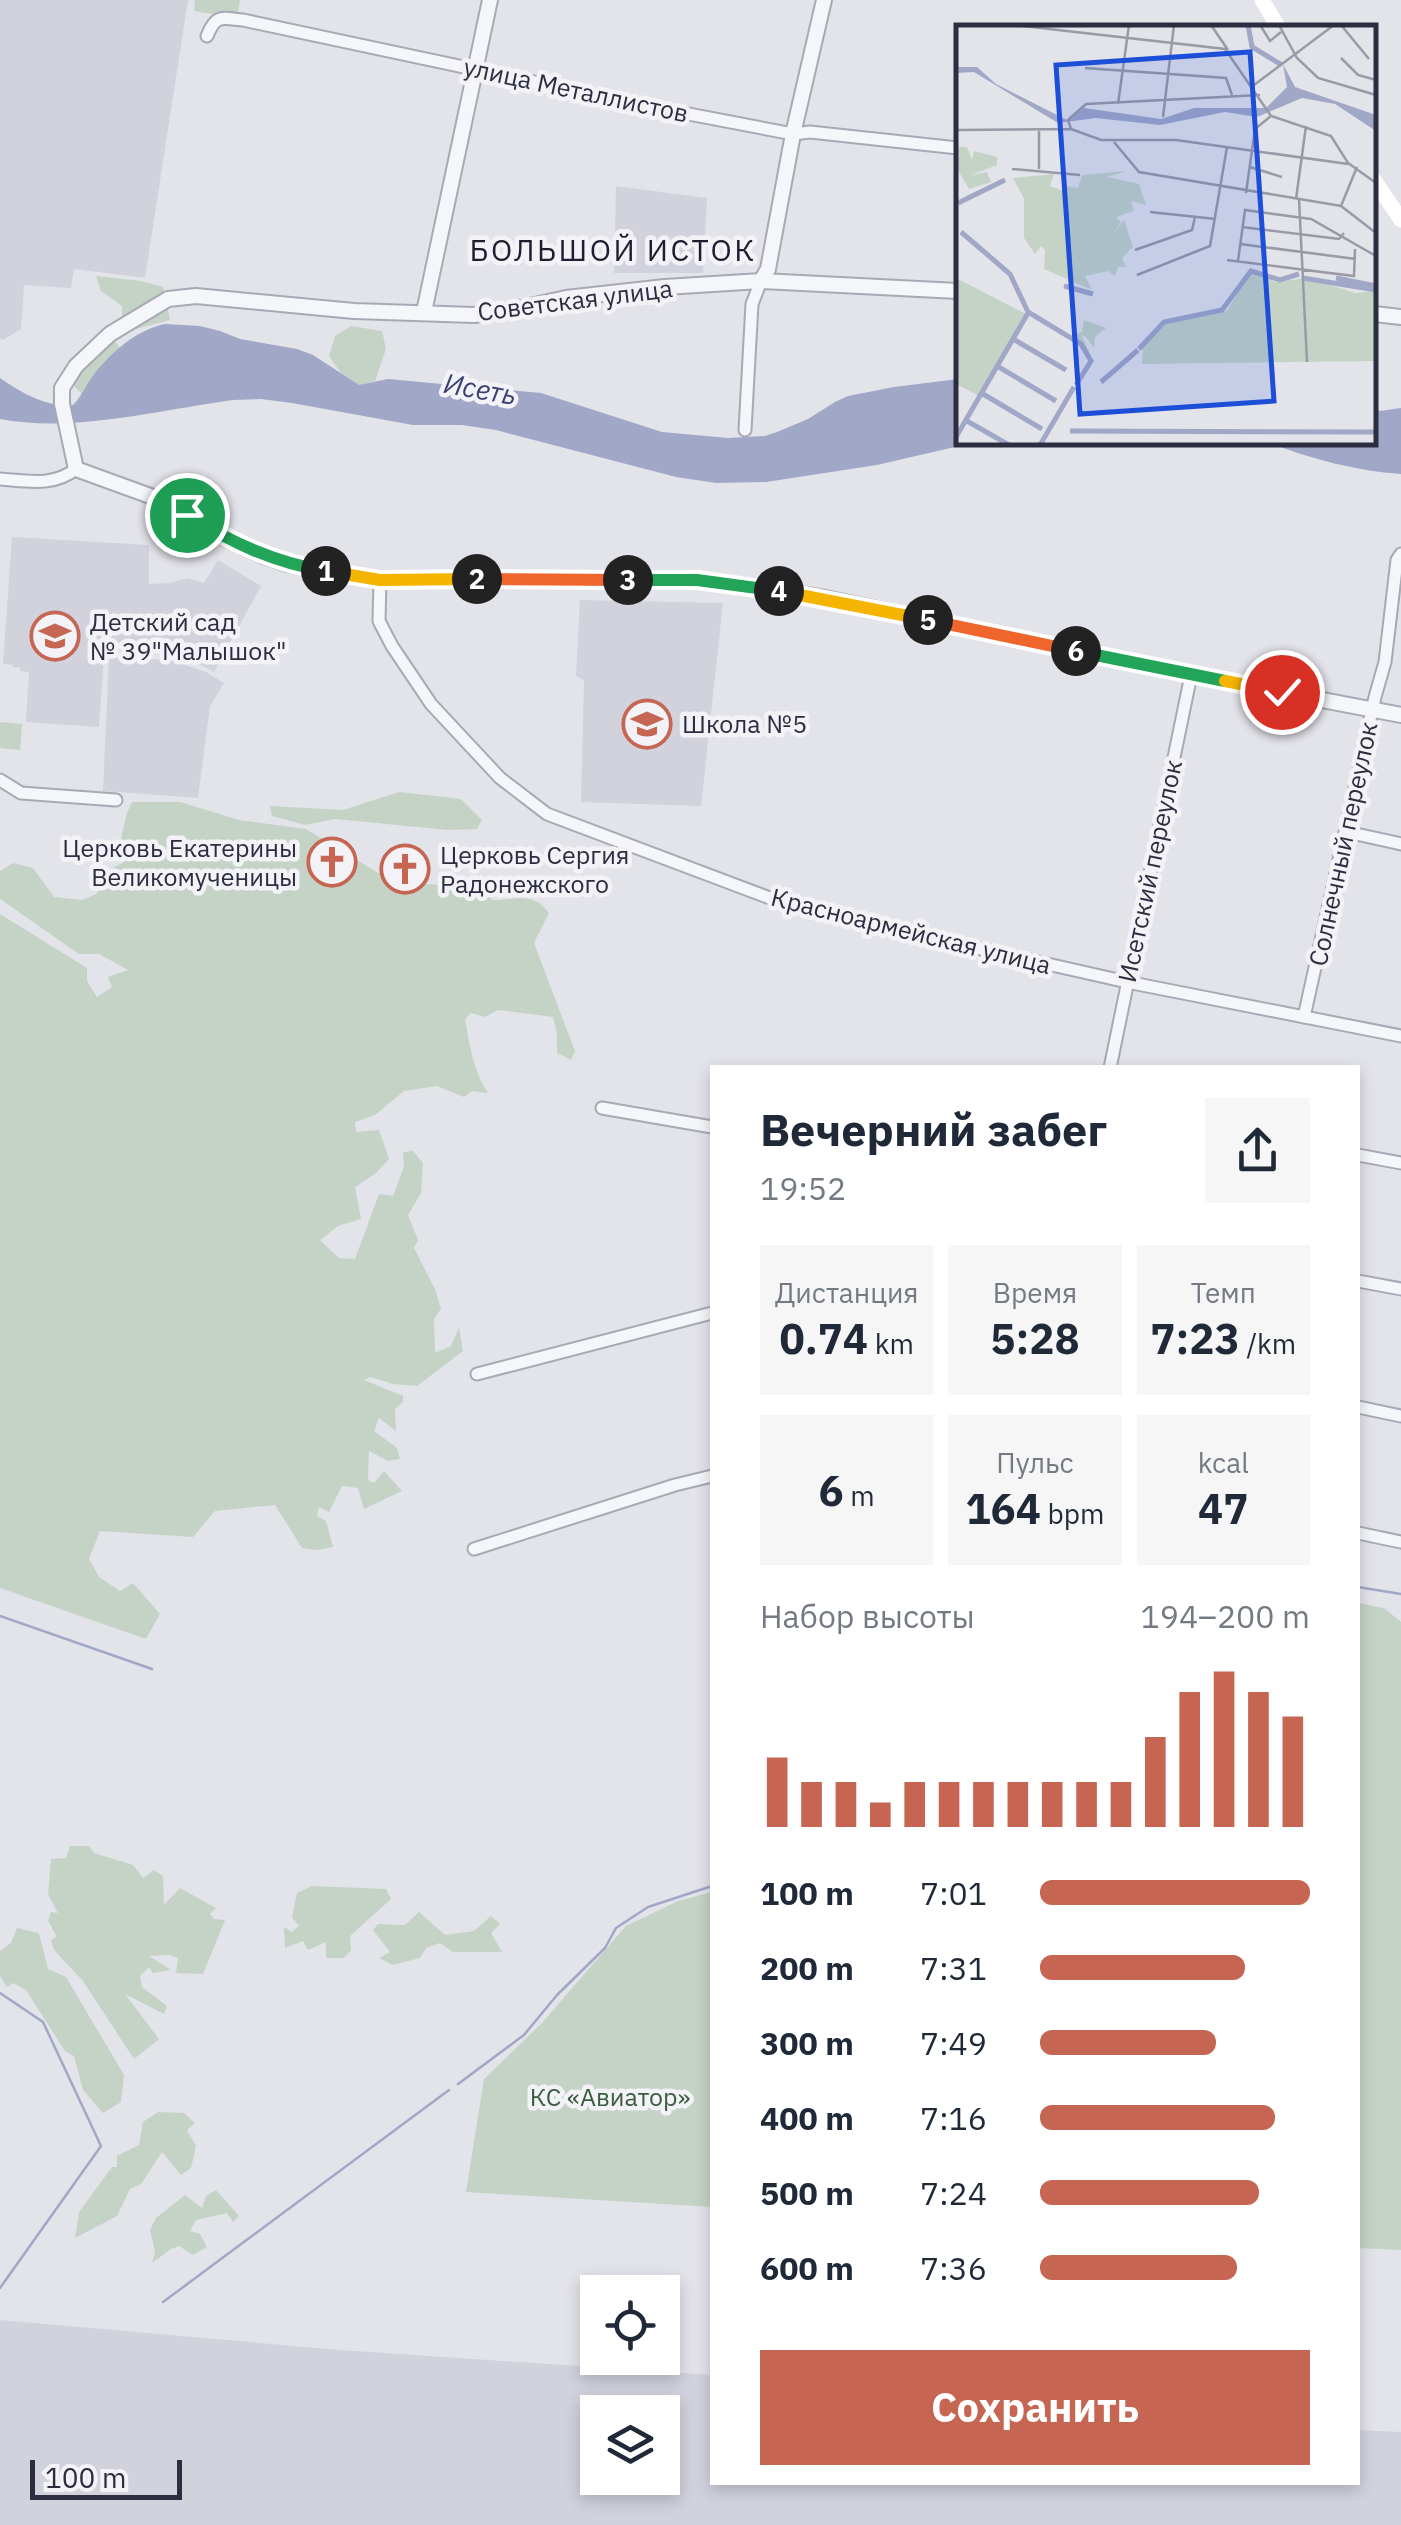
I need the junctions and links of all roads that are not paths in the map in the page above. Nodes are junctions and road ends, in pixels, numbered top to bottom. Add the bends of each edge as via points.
1 (490, 0) edge
2 (824, 0) edge
3 (1262, 0) edge
4 (1277, 25) edge
5 (207, 36) dead end
6 (476, 69) junction
7 (794, 134) junction
8 (956, 148) edge
9 (1376, 183) edge
10 (1401, 220) edge
11 (760, 282) junction
12 (956, 291) edge
13 (424, 312) junction
14 (1376, 314) edge
15 (1401, 317) edge
16 (745, 430) dead end
17 (76, 469) junction
18 (0, 479) edge
19 (1401, 554) edge
20 (380, 580) junction
21 (1191, 675) junction
22 (1372, 708) junction
23 (1401, 714) edge
24 (0, 780) edge
25 (116, 800) dead end
26 (1347, 832) junction
27 (1401, 844) edge
28 (1127, 982) junction
29 (1304, 1017) junction
30 (1401, 1036) edge
31 (1111, 1065) edge
32 (602, 1108) dead end
33 (710, 1127) edge
34 (1360, 1155) edge
35 (1401, 1163) edge
36 (1360, 1281) edge
37 (1401, 1290) edge
38 (710, 1313) edge
39 (477, 1374) dead end
40 (1360, 1407) edge
41 (1401, 1416) edge
42 (710, 1476) edge
43 (1360, 1533) edge
44 (1401, 1542) edge
45 (474, 1549) dead end

1 - 6 street
2 - 7 street
3 - 4 main road
5 - 6 street, улица Металлистов via 217,19 244,20
6 - 7 street, улица Металлистов
6 - 13 street
7 - 8 street, улица Металлистов
7 - 11 street via 768,270
9 - 10 main road
11 - 12 street, Советская улица
11 - 13 street, Советская улица via 626,291 474,315
11 - 16 street via 752,304
13 - 17 street, Советская улица via 168,299 110,334 62,388
14 - 15 street
17 - 18 street via 48,482
17 - 20 street via 164,501 264,556
19 - 22 street, Солнечный переулок
20 - 21 street via 697,580 826,598
20 - 28 street, Красноармейская улица via 379,621 431,704 500,778 547,814 791,906
21 - 22 street
21 - 28 street, Исетский переулок
22 - 23 street
22 - 26 street, Солнечный переулок
24 - 25 street via 21,792
26 - 27 street
26 - 29 street, Солнечный переулок
28 - 29 street, Красноармейская улица
28 - 31 street, Исетский переулок
29 - 30 street, Красноармейская улица
32 - 33 street
34 - 35 street
36 - 37 street
38 - 39 street
40 - 41 street
42 - 45 street
43 - 44 street

